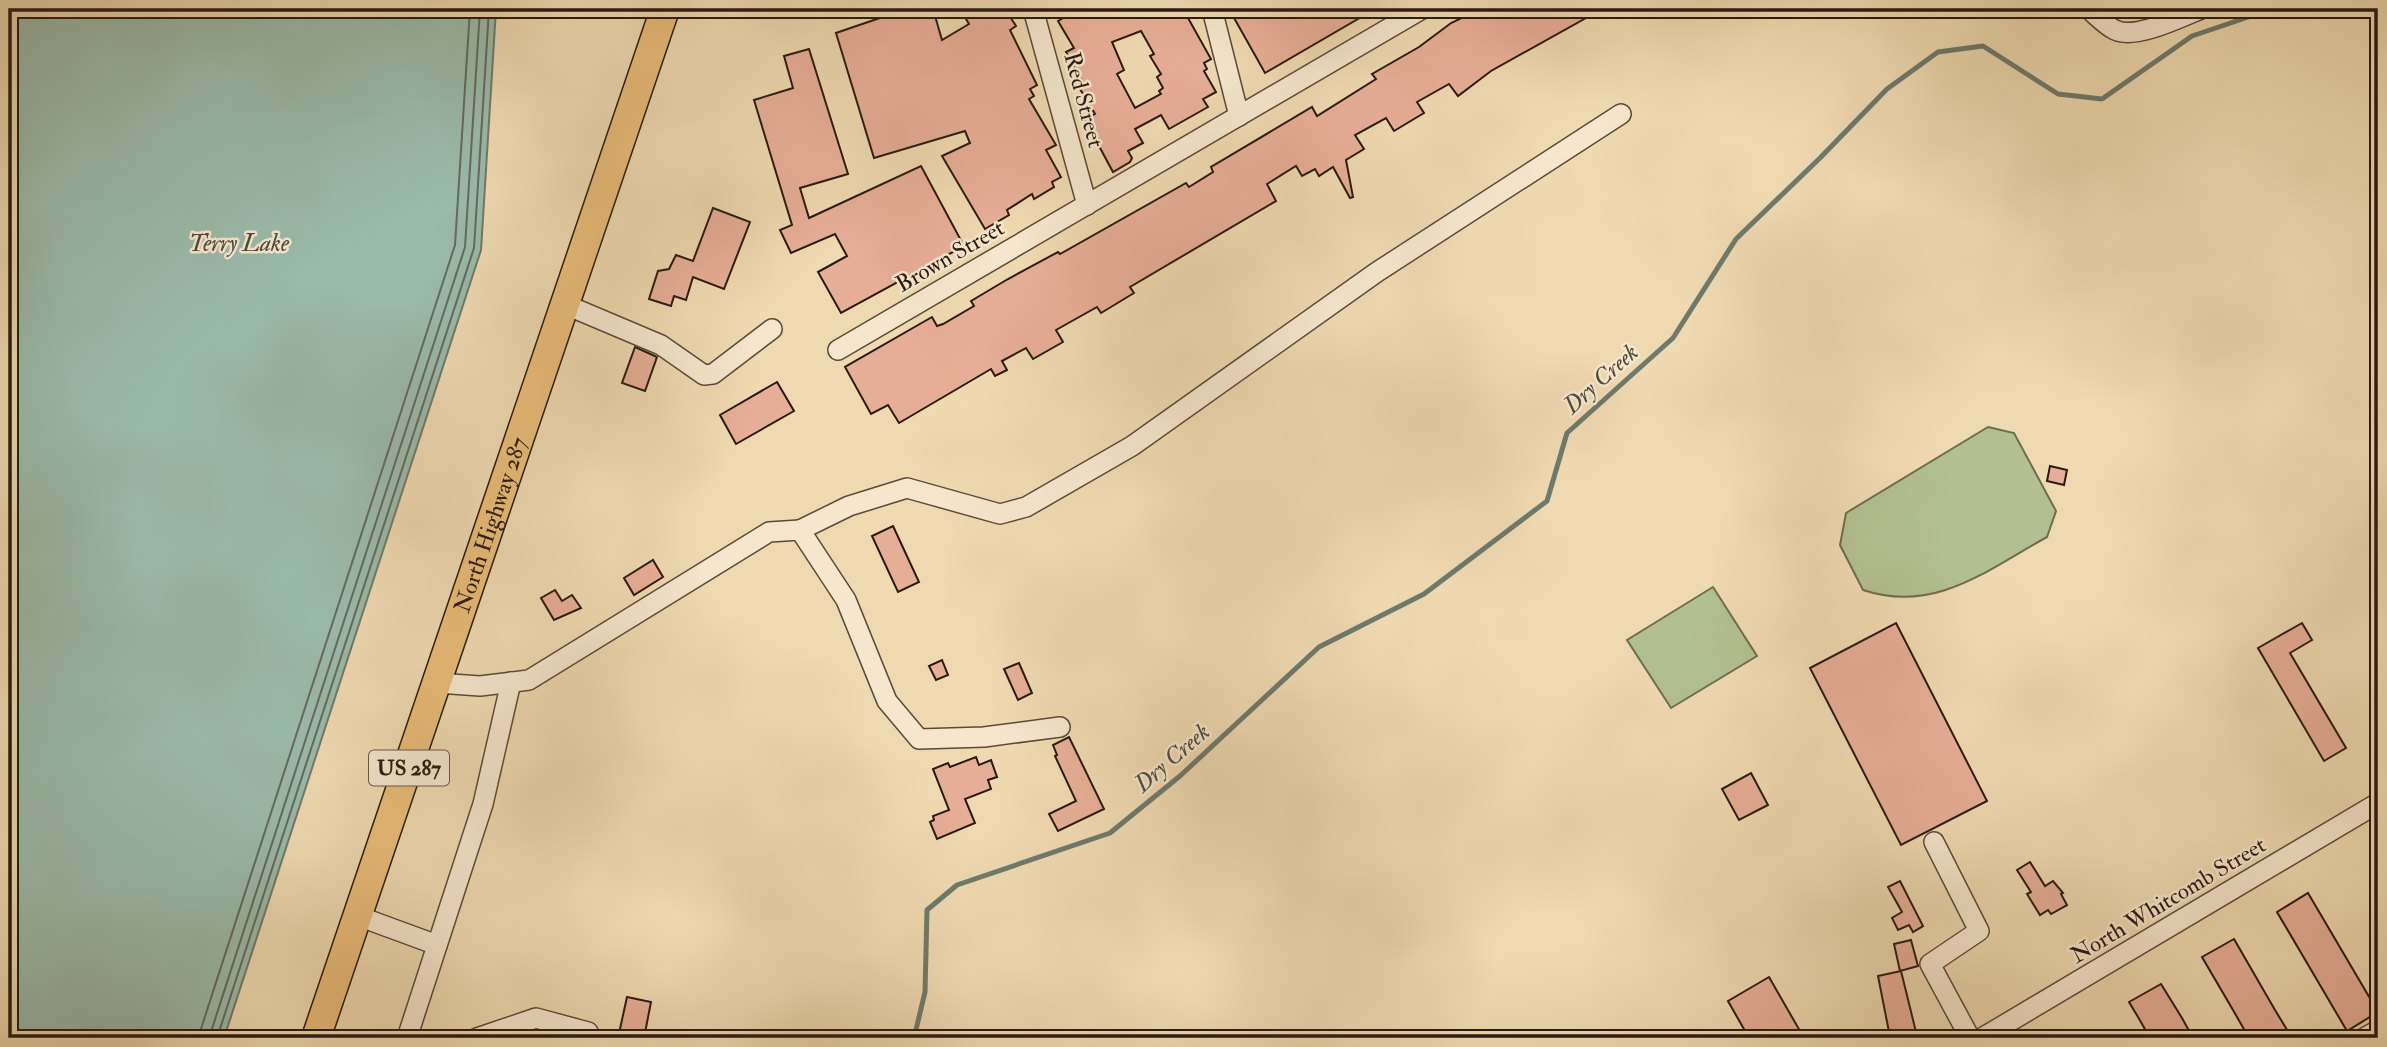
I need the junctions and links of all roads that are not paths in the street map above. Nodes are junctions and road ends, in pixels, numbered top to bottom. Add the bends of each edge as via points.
1 (665, 9) edge
2 (1033, 9) edge
3 (1212, 9) edge
4 (1422, 9) edge
5 (2088, 9) edge
6 (2201, 9) edge
7 (1394, 16) edge
8 (1621, 114) dead end
9 (1239, 116) junction
10 (1087, 205) junction
11 (564, 304) junction
12 (772, 329) dead end
13 (838, 350) dead end
14 (800, 530) junction
15 (511, 682) junction
16 (438, 683) junction
17 (1060, 727) dead end
18 (2378, 803) edge
19 (1934, 842) dead end
20 (358, 916) junction
21 (437, 945) junction
22 (2378, 1030) edge
23 (316, 1038) edge
24 (407, 1038) edge
25 (477, 1038) edge
26 (591, 1038) edge
27 (1970, 1038) edge
28 (1982, 1038) edge
29 (2364, 1038) edge

1 - 11 highway, North Highway 287 / US 287
2 - 10 street, Red Street
3 - 9 street
4 - 7 street, Brown Street
5 - 6 street via 2125,33
7 - 9 street, Brown Street
8 - 14 street via 1377,272 1132,446 1026,507 999,514 907,488 849,506
9 - 10 street, Brown Street
10 - 13 street, Brown Street
11 - 12 street via 661,345 704,375 713,374
11 - 16 highway, North Highway 287 / US 287
14 - 15 street via 769,532 529,680
14 - 17 street via 846,600 887,701 919,739 984,737
15 - 16 street via 481,686
15 - 21 street via 483,804
16 - 20 highway, North Highway 287 / US 287
18 - 28 street, North Whitcomb Street
19 - 27 street via 1979,931 1930,964
20 - 21 street
20 - 23 highway, North Highway 287 / US 287
21 - 24 street
22 - 29 street
25 - 26 street via 536,1018 588,1032

